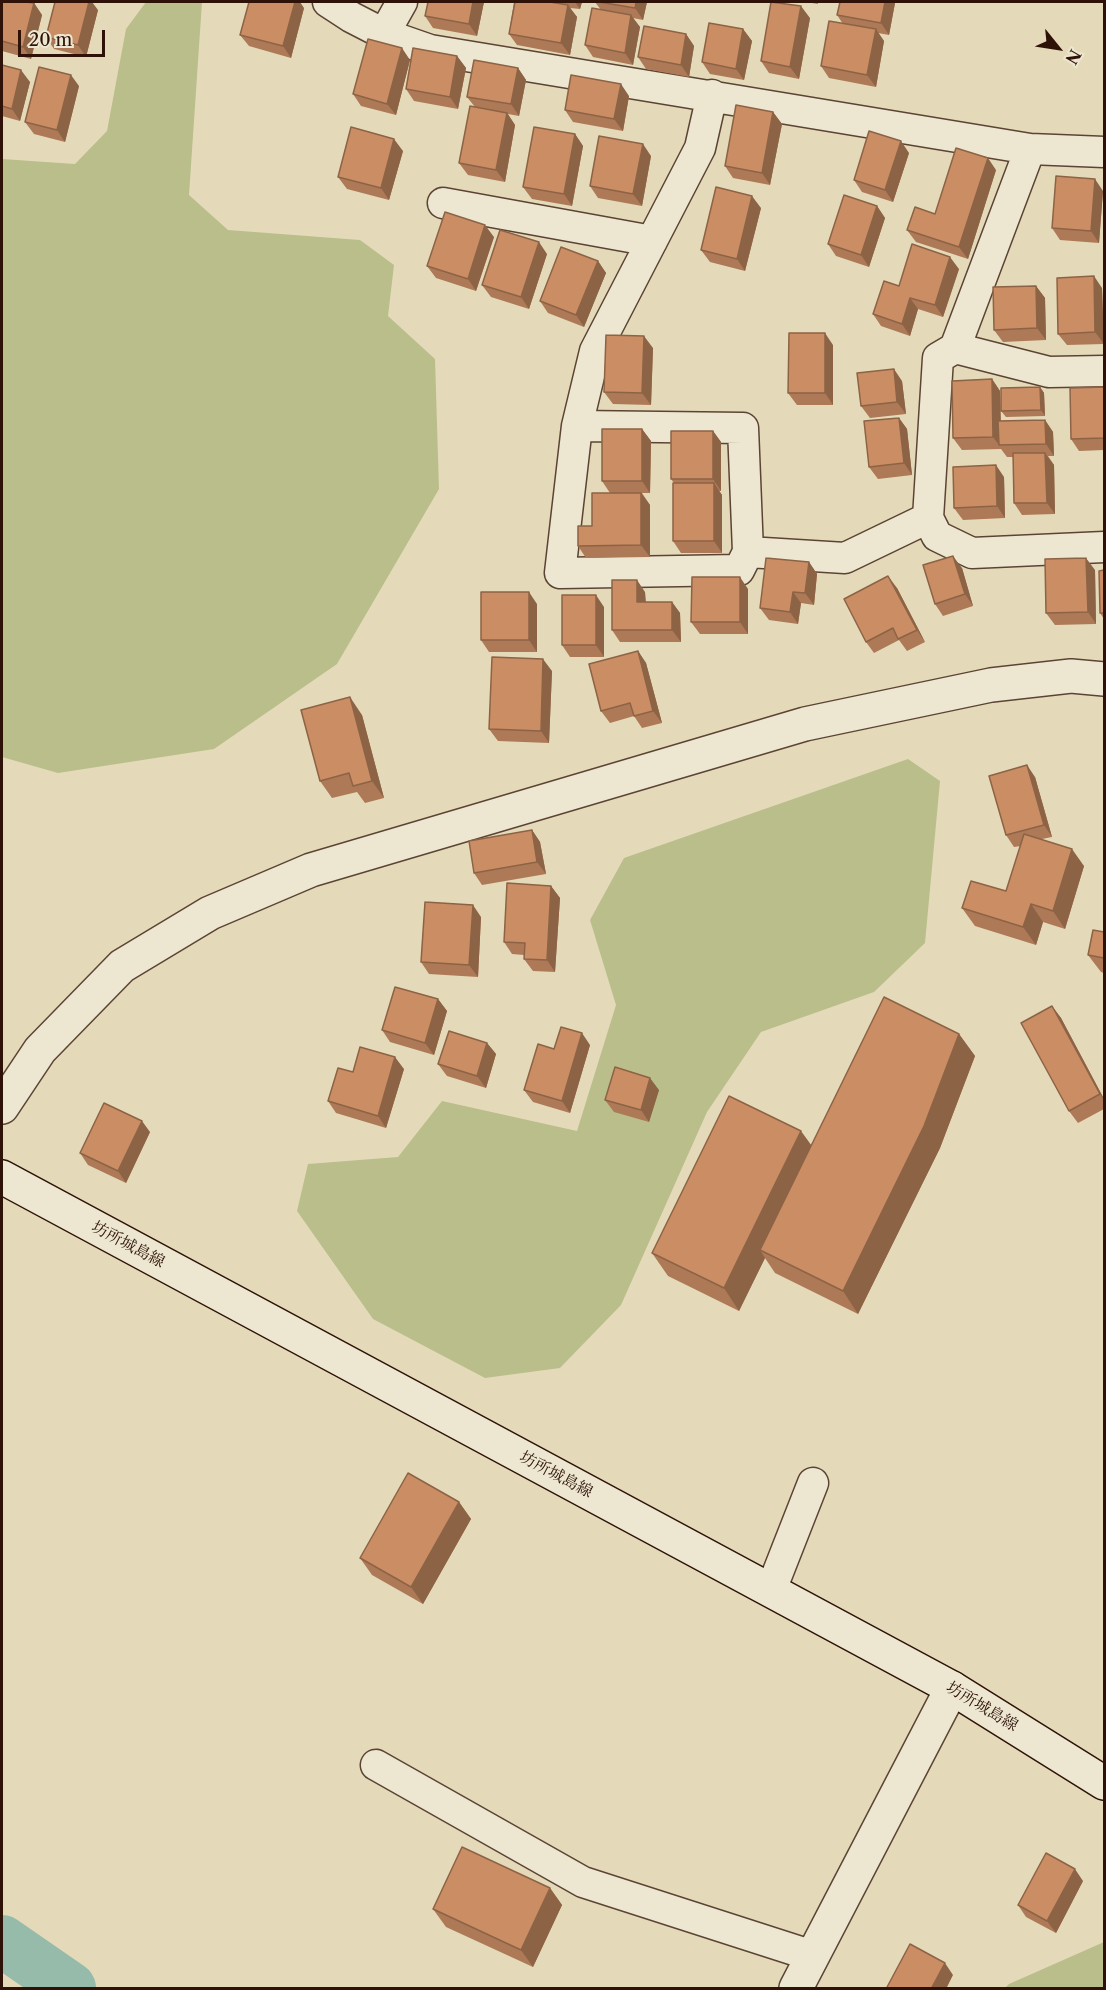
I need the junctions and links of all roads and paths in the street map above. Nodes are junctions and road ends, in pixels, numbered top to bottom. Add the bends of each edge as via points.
1 (328, 2) edge
2 (402, 2) edge
3 (384, 33) junction
4 (712, 95) junction
5 (1030, 149) junction
6 (1104, 152) edge
7 (443, 203) dead end
8 (652, 241) junction
9 (955, 348) junction
10 (1104, 371) edge
11 (577, 426) junction
12 (928, 518) junction
13 (1104, 547) edge
14 (748, 552) junction
15 (1104, 679) edge
16 (2, 1107) edge
17 (2, 1177) edge
18 (813, 1483) dead end
19 (771, 1590) junction
20 (952, 1688) junction
21 (376, 1765) dead end
22 (1104, 1783) edge
23 (813, 1956) junction
24 (796, 1989) edge

1 - 3 street
2 - 3 street
3 - 4 street via 430,50
4 - 5 street
4 - 8 street via 700,148
5 - 6 street
5 - 9 street
7 - 8 street
8 - 11 street via 595,351
9 - 10 street via 1049,372
9 - 12 street via 938,358
11 - 14 street via 743,428
11 - 14 street via 560,573 739,570
12 - 13 street via 937,536 972,553
12 - 14 street via 844,558
15 - 16 street via 1071,676 991,685 805,724 311,870 210,913 122,966 40,1050
17 - 19 street, 坊所城島線
18 - 19 street
19 - 20 street, 坊所城島線
20 - 22 street, 坊所城島線
20 - 23 street
21 - 23 street via 583,1882
23 - 24 street

